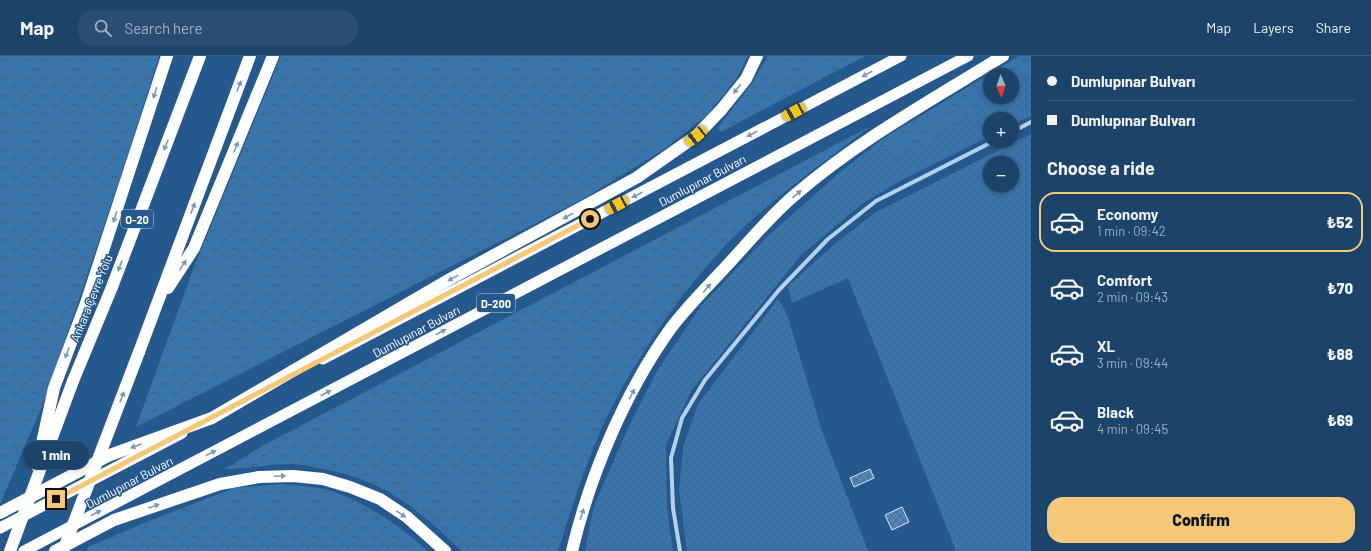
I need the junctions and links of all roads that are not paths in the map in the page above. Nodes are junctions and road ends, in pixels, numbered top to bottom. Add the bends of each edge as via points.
1 (167, 56) edge
2 (200, 56) edge
3 (250, 56) edge
4 (273, 56) edge
5 (757, 56) edge
6 (901, 56) edge
7 (968, 56) edge
8 (1003, 56) edge
9 (1031, 122) edge
10 (1019, 128) edge
11 (983, 147) edge
12 (154, 310) junction
13 (212, 418) junction
14 (33, 486) junction
15 (0, 513) edge
16 (0, 528) edge
17 (10, 551) edge
18 (24, 551) edge
19 (55, 551) edge
20 (63, 551) edge
21 (445, 551) edge
22 (572, 551) edge
23 (680, 551) edge

1 -> 14 highway, bridge via 86,303 54,388
2 -> 14 highway, Ankara Çevre Yolu / O-20, bridge
12 -> 3 highway
12 -> 4 highway via 194,248
5 -> 13 highway via 746,79 721,110 696,136 667,158 603,197 450,279
6 -> 13 highway, Dumlupınar Bulvarı / D-200
18 -> 7 highway, Dumlupınar Bulvarı / D-200
22 -> 8 highway via 592,482 622,411 672,328 697,299 796,194 844,156
9 - 10 street
11 - 23 street via 876,201 828,239 779,290 705,380 682,418 671,458 673,508
20 -> 12 highway, bridge
13 -> 15 highway via 110,455
13 - 16 highway, Dumlupınar Bulvarı / D-200
14 - 17 highway, Ankara Çevre Yolu / O-20, bridge
19 -> 21 highway via 114,520 220,484 259,477 293,476 330,481 380,499 407,517

